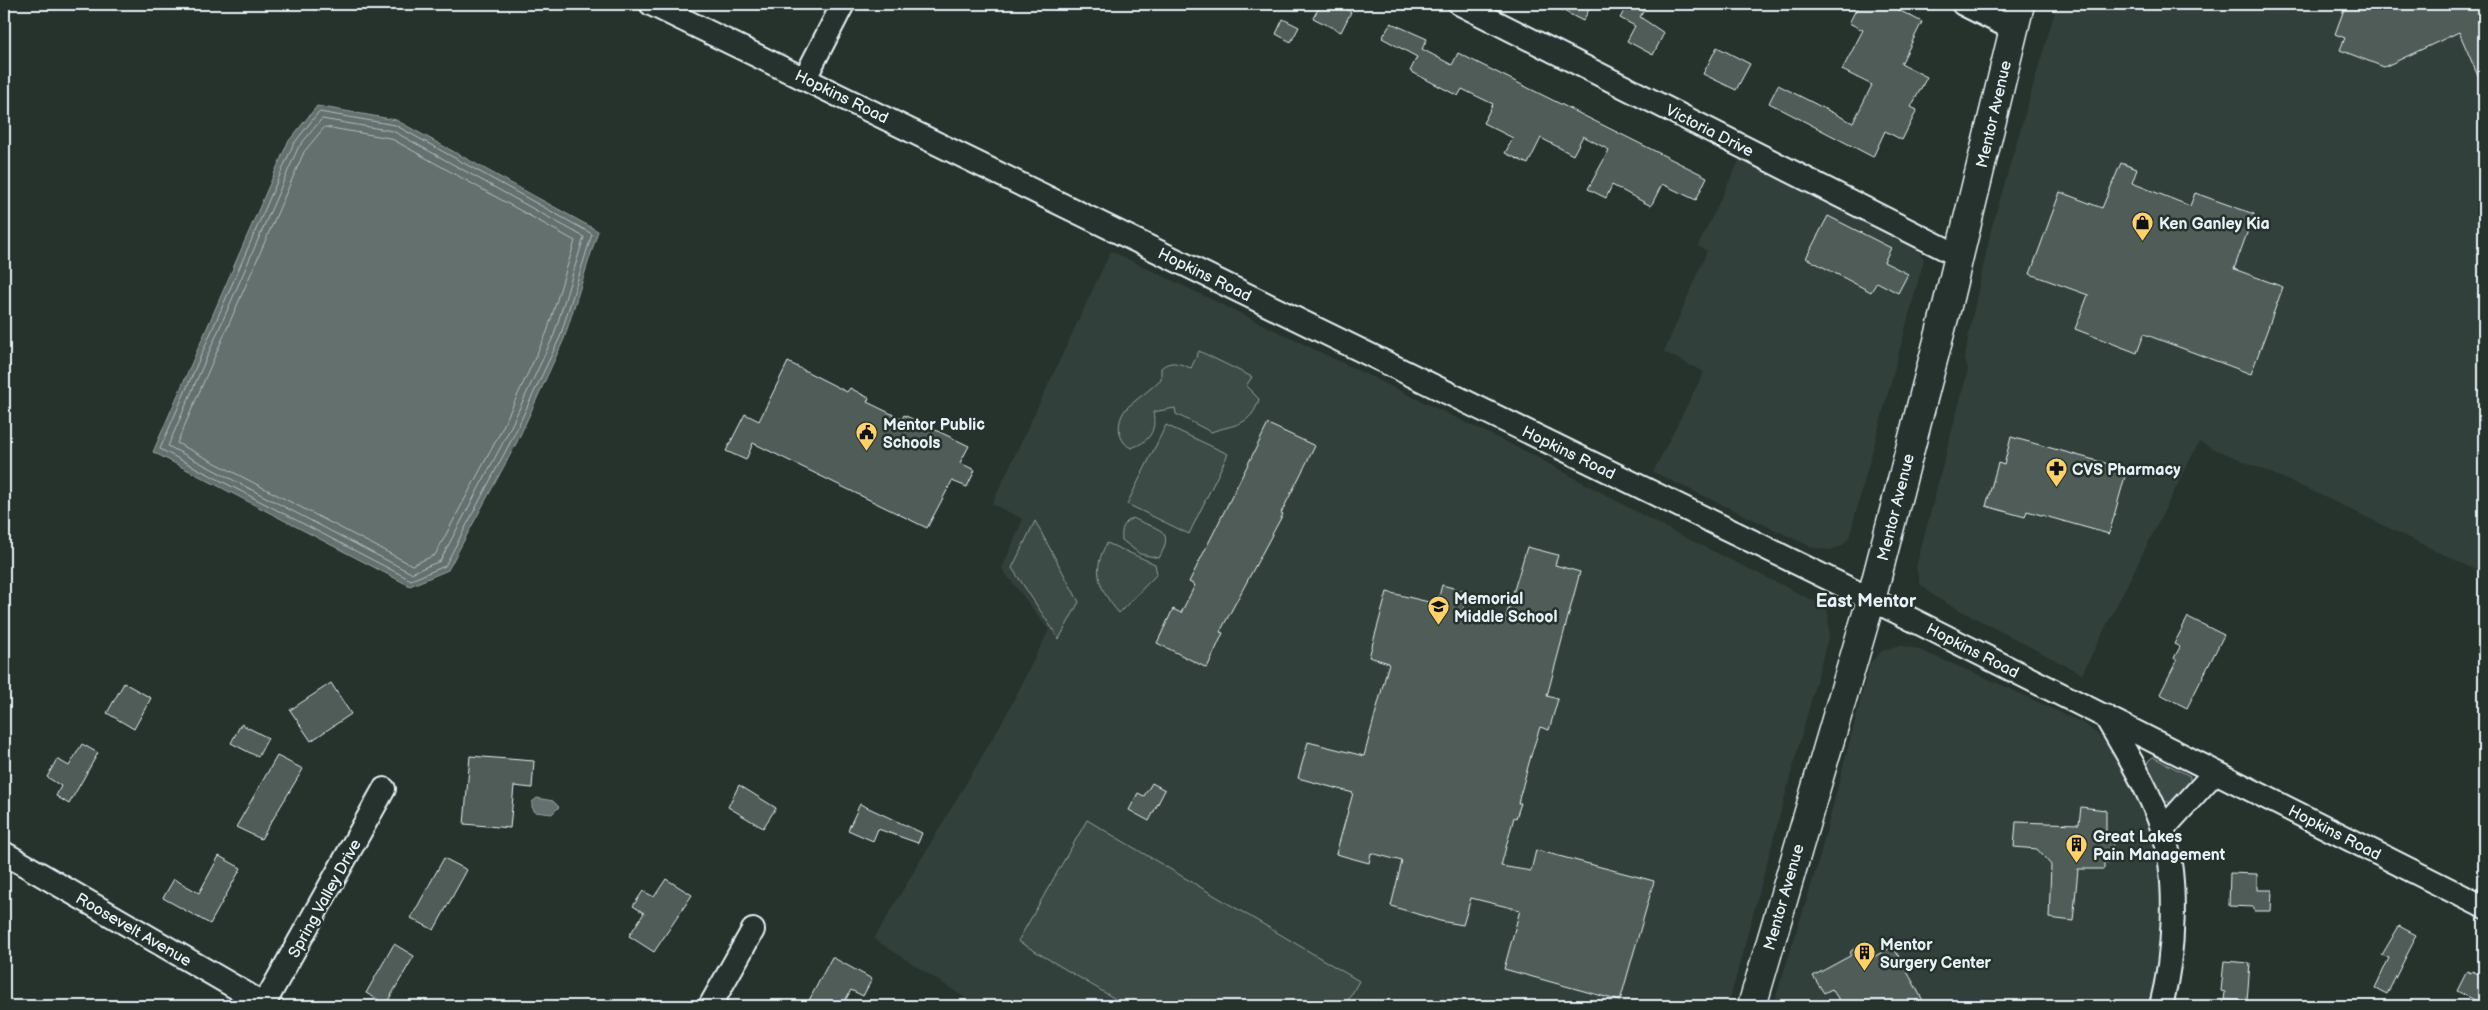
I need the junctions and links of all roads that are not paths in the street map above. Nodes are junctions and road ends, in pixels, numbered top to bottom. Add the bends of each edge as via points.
1 (651, 4) edge
2 (843, 4) edge
3 (1460, 4) edge
4 (1963, 4) edge
5 (2017, 16) edge
6 (805, 78) junction
7 (1959, 256) junction
8 (1871, 600) junction
9 (2105, 716) junction
10 (2215, 772) junction
11 (384, 789) dead end
12 (2163, 829) junction
13 (4, 853) edge
14 (2484, 907) edge
15 (753, 930) dead end
16 (264, 1005) edge
17 (710, 1006) edge
18 (1752, 1006) edge
19 (2161, 1006) edge

1 - 6 street, Hopkins Road
2 - 6 street
3 - 7 street, Victoria Drive
4 - 5 street
5 - 7 main road, Mentor Avenue
6 - 8 street, Hopkins Road
7 - 8 main road, Mentor Avenue
8 - 9 street, Hopkins Road
8 - 18 main road, Mentor Avenue
9 - 10 street, Hopkins Road
9 - 12 street
10 - 12 street
10 - 14 street, Hopkins Road
11 - 16 street, Spring Valley Drive
12 - 19 street via 2172,910 2169,959
13 - 16 street, Roosevelt Avenue
15 - 17 street

